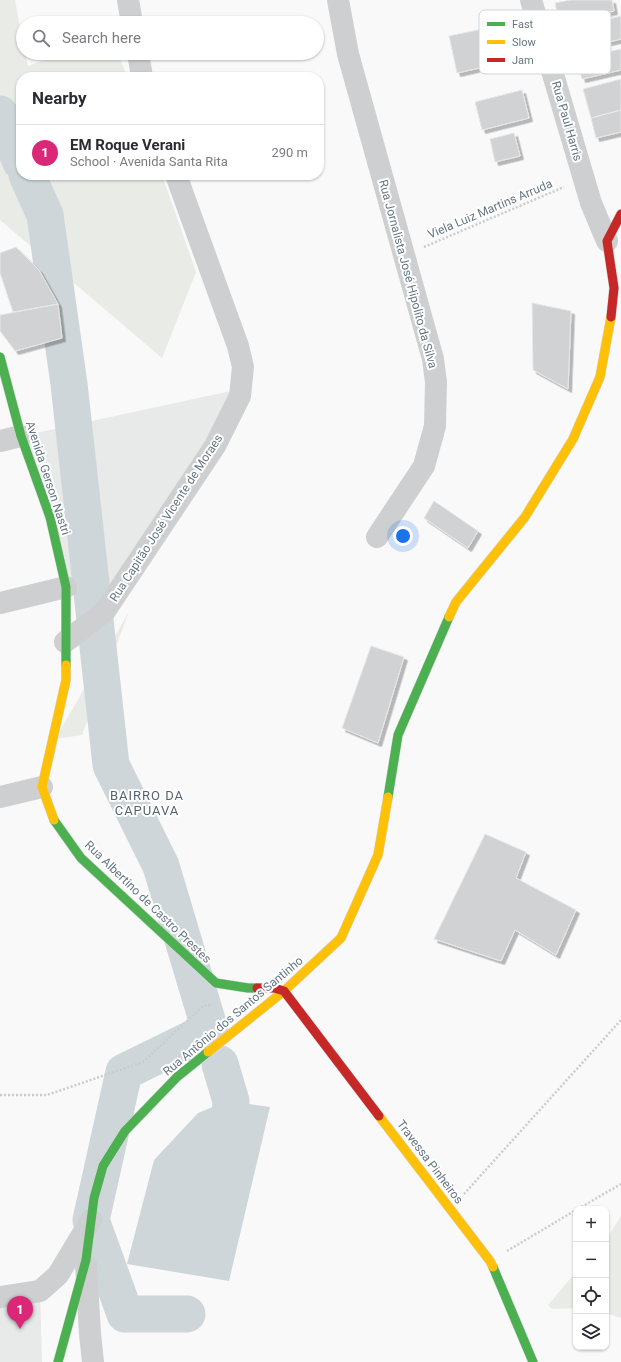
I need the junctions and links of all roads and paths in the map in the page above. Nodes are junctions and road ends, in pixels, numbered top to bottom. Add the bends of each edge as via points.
1 (128, 0) edge
2 (338, 0) edge
3 (531, 0) edge
4 (534, 10) edge
5 (131, 16) edge
6 (139, 60) edge
7 (141, 72) edge
8 (552, 74) edge
9 (583, 179) junction
10 (178, 180) edge
11 (621, 214) edge
12 (607, 241) junction
13 (404, 256) junction
14 (0, 357) edge
15 (21, 436) junction
16 (0, 441) edge
17 (377, 537) dead end
18 (66, 587) junction
19 (0, 603) edge
20 (65, 642) junction
21 (42, 787) junction
22 (0, 797) edge
23 (284, 991) junction
24 (218, 1004) dead end
25 (621, 1020) edge
26 (0, 1095) edge
27 (621, 1184) edge
28 (584, 1206) edge
29 (451, 1210) junction
30 (573, 1212) edge
31 (91, 1220) junction
32 (86, 1260) junction
33 (490, 1261) junction
34 (0, 1297) edge
35 (58, 1362) edge
36 (93, 1362) edge
37 (533, 1362) edge

1 - 5 street
2 - 13 street, Rua Jornalista José Hipolito da Silva via 348,54
3 - 4 street, Rua Paul Harris
6 - 7 street
8 - 9 street, Rua Paul Harris
9 - 12 street, Rua Paul Harris via 590,203
9 - 13 path, Viela Luiz Martins Arruda
10 - 20 street, Rua Capitão José Vicente de Moraes via 238,346 243,367 240,396 215,446 105,611
11 - 12 street
12 - 23 street, Rua Antônio dos Santos Santinho via 614,288 610,324 600,377 585,412 573,439 525,517 456,601 398,735 378,855 340,938
13 - 17 street, Rua Jornalista José Hipolito da Silva via 433,359 436,382 435,426 424,466
14 - 15 street, Avenida Gerson Nastri
15 - 16 street
15 - 18 street, Avenida Gerson Nastri via 50,517
18 - 19 street
18 - 20 street, Avenida Gerson Nastri
20 - 21 street, Avenida Gerson Nastri via 66,680
21 - 22 street
21 - 23 street, Rua Albertino de Castro Prestes via 55,822 81,858 216,983
23 - 29 street, Travessa Pinheiros
23 - 31 street, Rua Antônio dos Santos Santinho via 177,1077 125,1131 103,1166
24 - 26 path via 203,1006 143,1062 47,1095
25 - 29 path
27 - 28 path
29 - 33 street, Travessa Pinheiros
30 - 33 path
31 - 32 street, Rua Antônio dos Santos Santinho
31 - 34 street via 58,1275 40,1291
32 - 35 street, Rua Antônio dos Santos Santinho
32 - 36 street
33 - 37 street, Travessa Pinheiros

